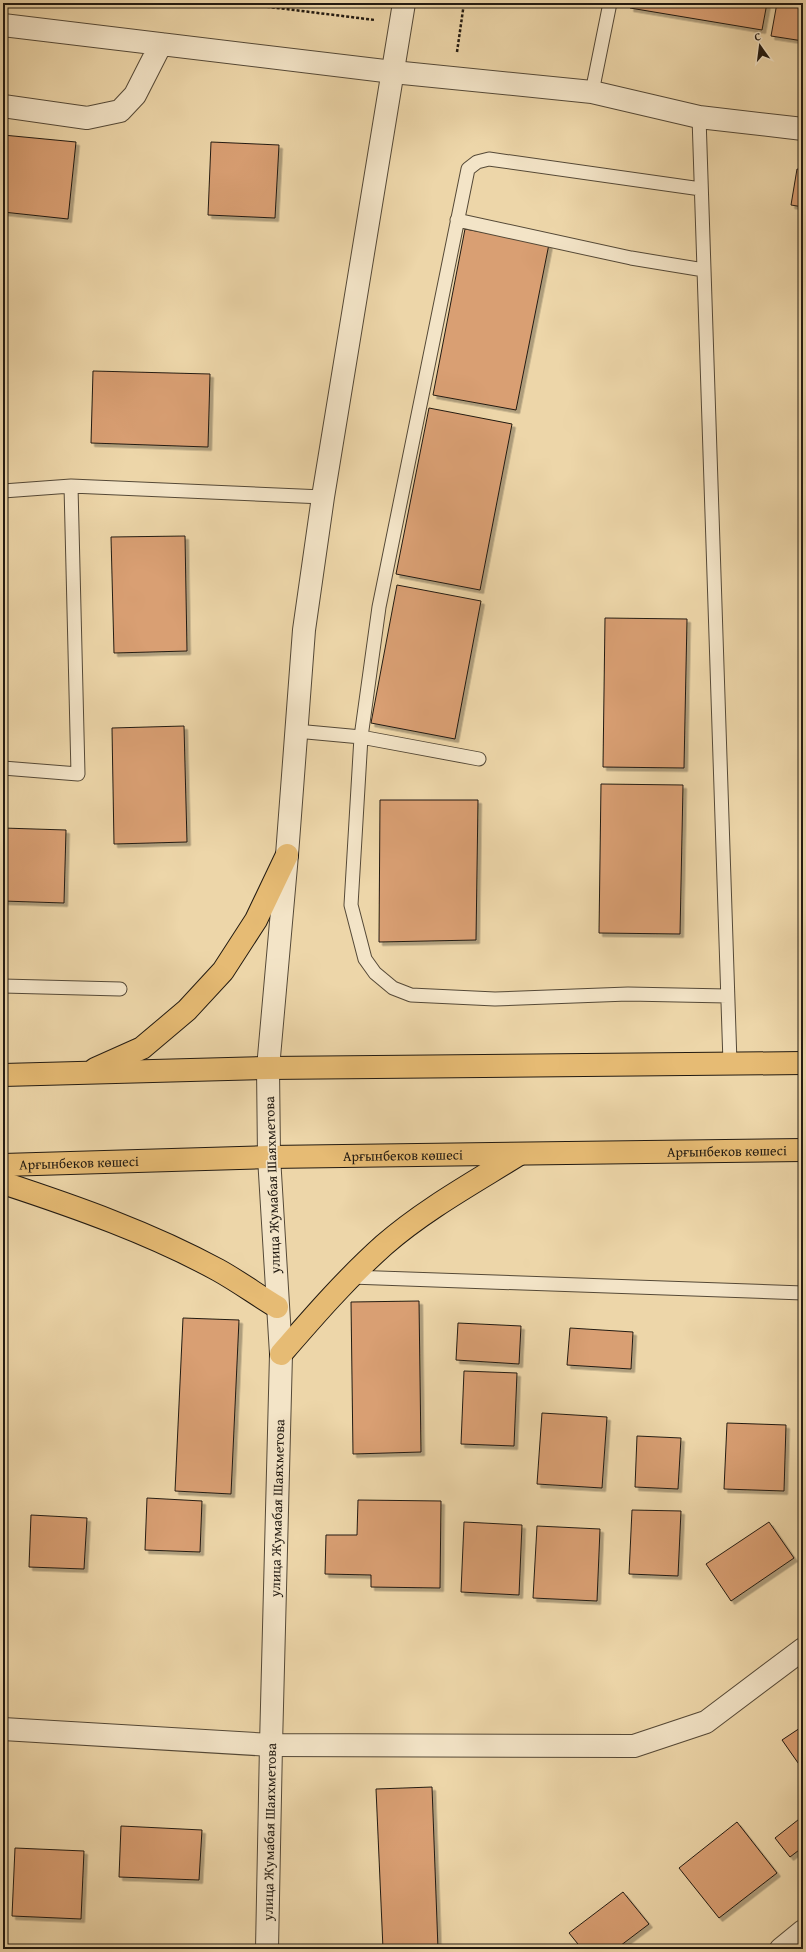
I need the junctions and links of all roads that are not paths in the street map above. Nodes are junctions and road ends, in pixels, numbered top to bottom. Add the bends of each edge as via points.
1 (610, 3) edge
2 (402, 13) edge
3 (3, 25) edge
4 (161, 44) junction
5 (393, 72) junction
6 (592, 92) junction
7 (3, 106) edge
8 (699, 117) junction
9 (803, 129) edge
10 (701, 189) junction
11 (456, 220) junction
12 (704, 270) junction
13 (71, 486) junction
14 (3, 491) edge
15 (323, 497) junction
16 (296, 731) junction
17 (361, 737) junction
18 (479, 759) dead end
19 (3, 768) edge
20 (287, 855) junction
21 (3, 986) edge
22 (120, 989) dead end
23 (727, 996) junction
24 (730, 1063) junction
25 (803, 1063) edge
26 (268, 1068) junction
27 (83, 1074) junction
28 (3, 1075) edge
29 (803, 1150) edge
30 (518, 1155) junction
31 (268, 1157) junction
32 (3, 1165) edge
33 (3, 1183) edge
34 (351, 1277) junction
35 (803, 1292) edge
36 (277, 1307) junction
37 (281, 1354) junction
38 (803, 1649) edge
39 (3, 1729) edge
40 (270, 1745) junction
41 (803, 1931) edge
42 (267, 1949) edge
43 (781, 1949) edge

1 - 6 lane
2 - 5 street, улица Жумабая Шаяхметова
3 - 4 street
4 - 5 street
4 - 7 street via 135,95 120,111 87,118
5 - 6 street
5 - 15 street, улица Жумабая Шаяхметова
6 - 8 street
8 - 9 street
8 - 10 lane
10 - 11 lane via 489,159 477,162 468,170
10 - 12 lane
11 - 12 lane via 631,258
11 - 17 lane via 381,599
12 - 23 lane
13 - 14 lane
13 - 15 lane
13 - 19 lane via 78,774
15 - 16 street, улица Жумабая Шаяхметова via 304,630
16 - 17 lane
16 - 20 street, улица Жумабая Шаяхметова
17 - 18 lane
17 - 23 lane via 351,905 365,959 375,973 393,988 410,995 495,999 628,994
20 - 26 street, улица Жумабая Шаяхметова
20 - 27 main road via 256,920 222,971 187,1010 142,1048
21 - 22 lane
23 - 24 lane
24 - 25 main road
24 - 26 main road
26 - 27 main road
26 - 31 street, улица Жумабая Шаяхметова
27 - 28 main road
29 - 30 main road, Арғынбеков көшесі
30 - 31 main road, Арғынбеков көшесі
30 - 34 main road via 428,1211 385,1245
31 - 32 main road, Арғынбеков көшесі
31 - 36 street, улица Жумабая Шаяхметова
33 - 36 main road via 150,1237 218,1270
34 - 35 lane
34 - 37 main road
36 - 37 street, улица Жумабая Шаяхметова
37 - 40 street, улица Жумабая Шаяхметова
38 - 40 street via 706,1722 634,1746
39 - 40 street
40 - 42 street, улица Жумабая Шаяхметова
41 - 43 street

